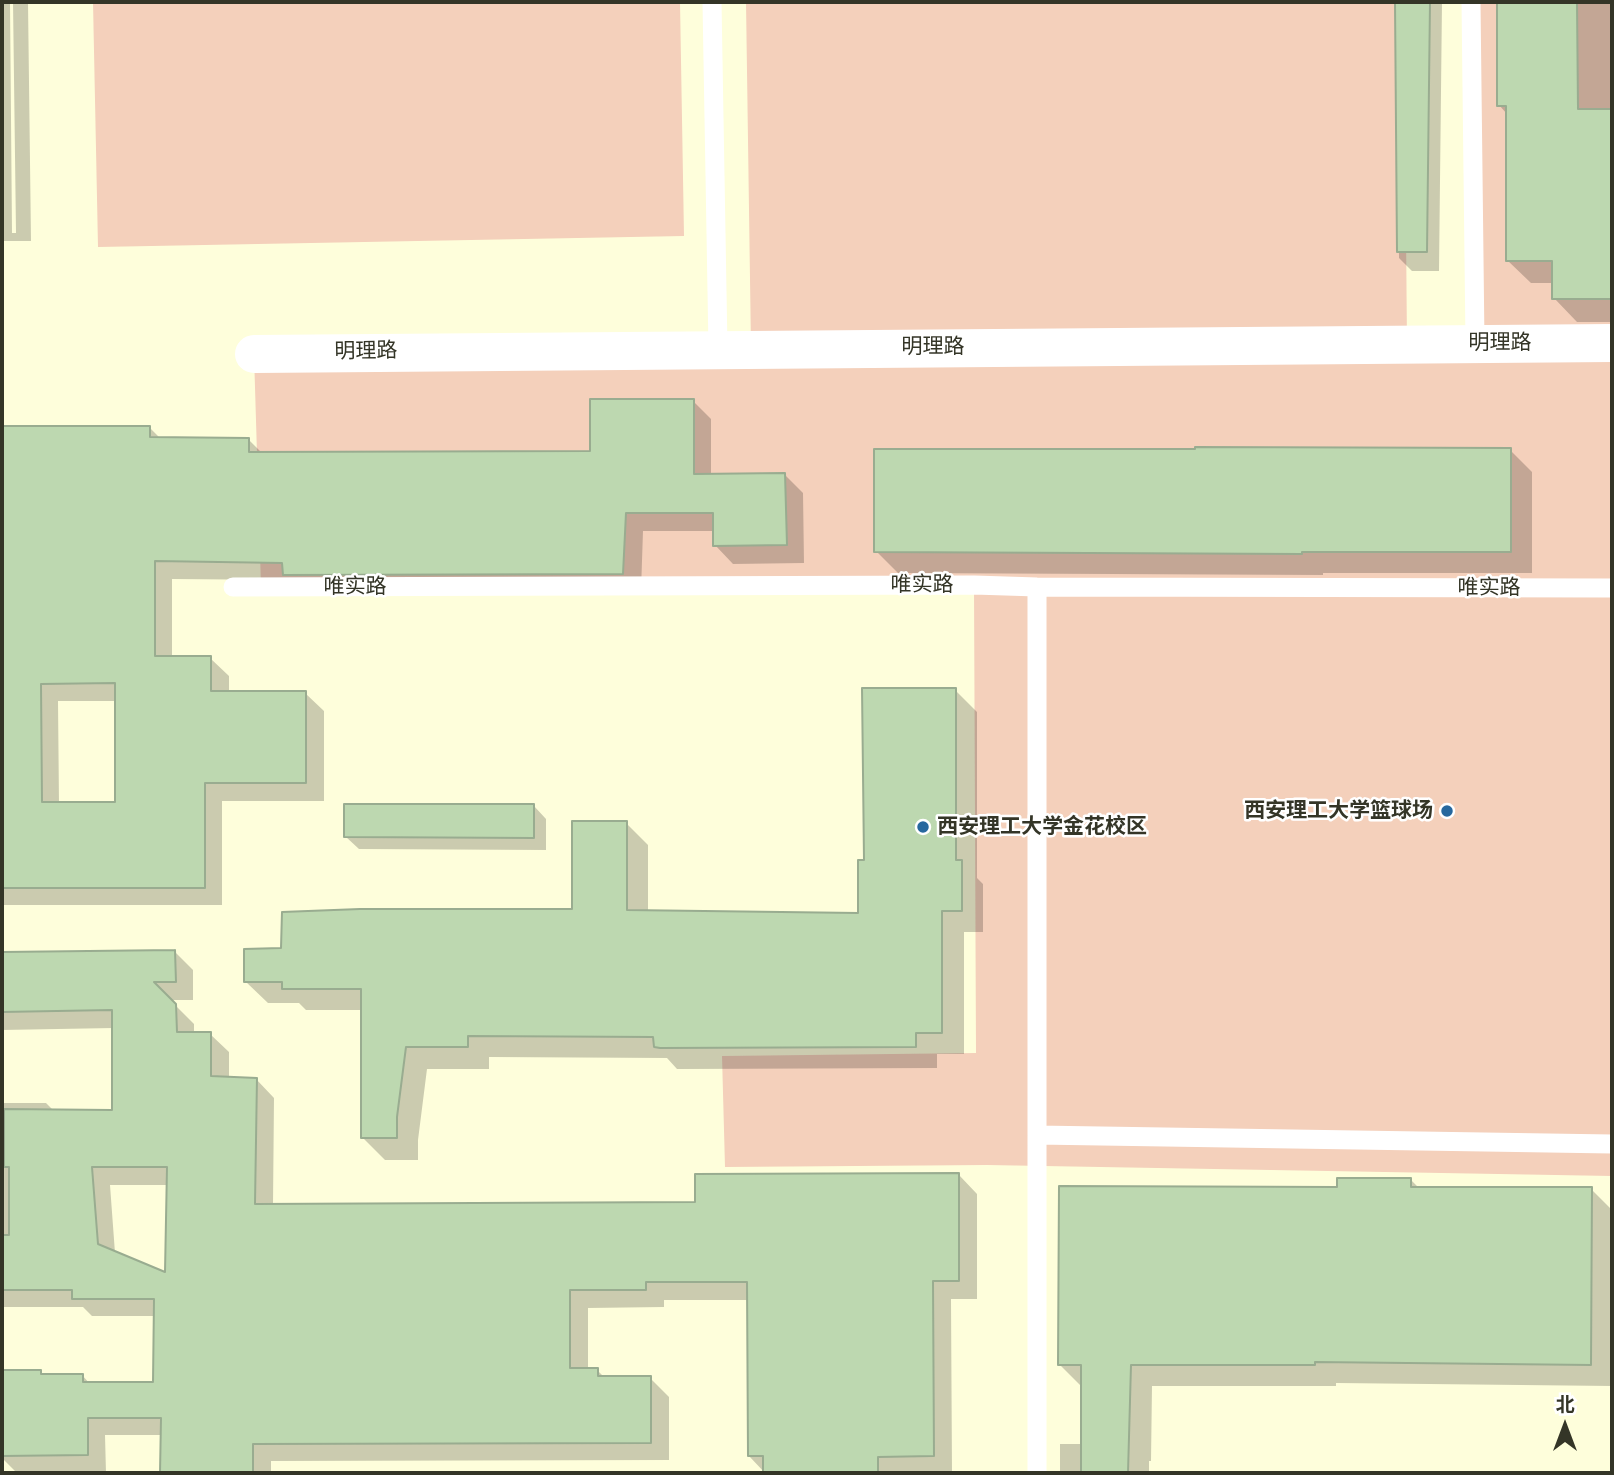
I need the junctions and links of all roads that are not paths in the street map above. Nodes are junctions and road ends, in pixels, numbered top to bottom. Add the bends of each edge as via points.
1 (712, 2) edge
2 (1471, 2) edge
3 (1475, 343) junction
4 (1612, 343) edge
5 (718, 349) junction
6 (254, 354) dead end
7 (233, 587) dead end
8 (1037, 587) junction
9 (1612, 588) edge
10 (1037, 1135) junction
11 (1612, 1144) edge
12 (1037, 1473) edge

1 - 5 lane
2 - 3 lane
3 - 4 street, 明理路
3 - 5 street, 明理路
5 - 6 street, 明理路
7 - 8 lane, 唯实路
8 - 9 lane, 唯实路
8 - 10 lane
10 - 11 lane
10 - 12 lane

